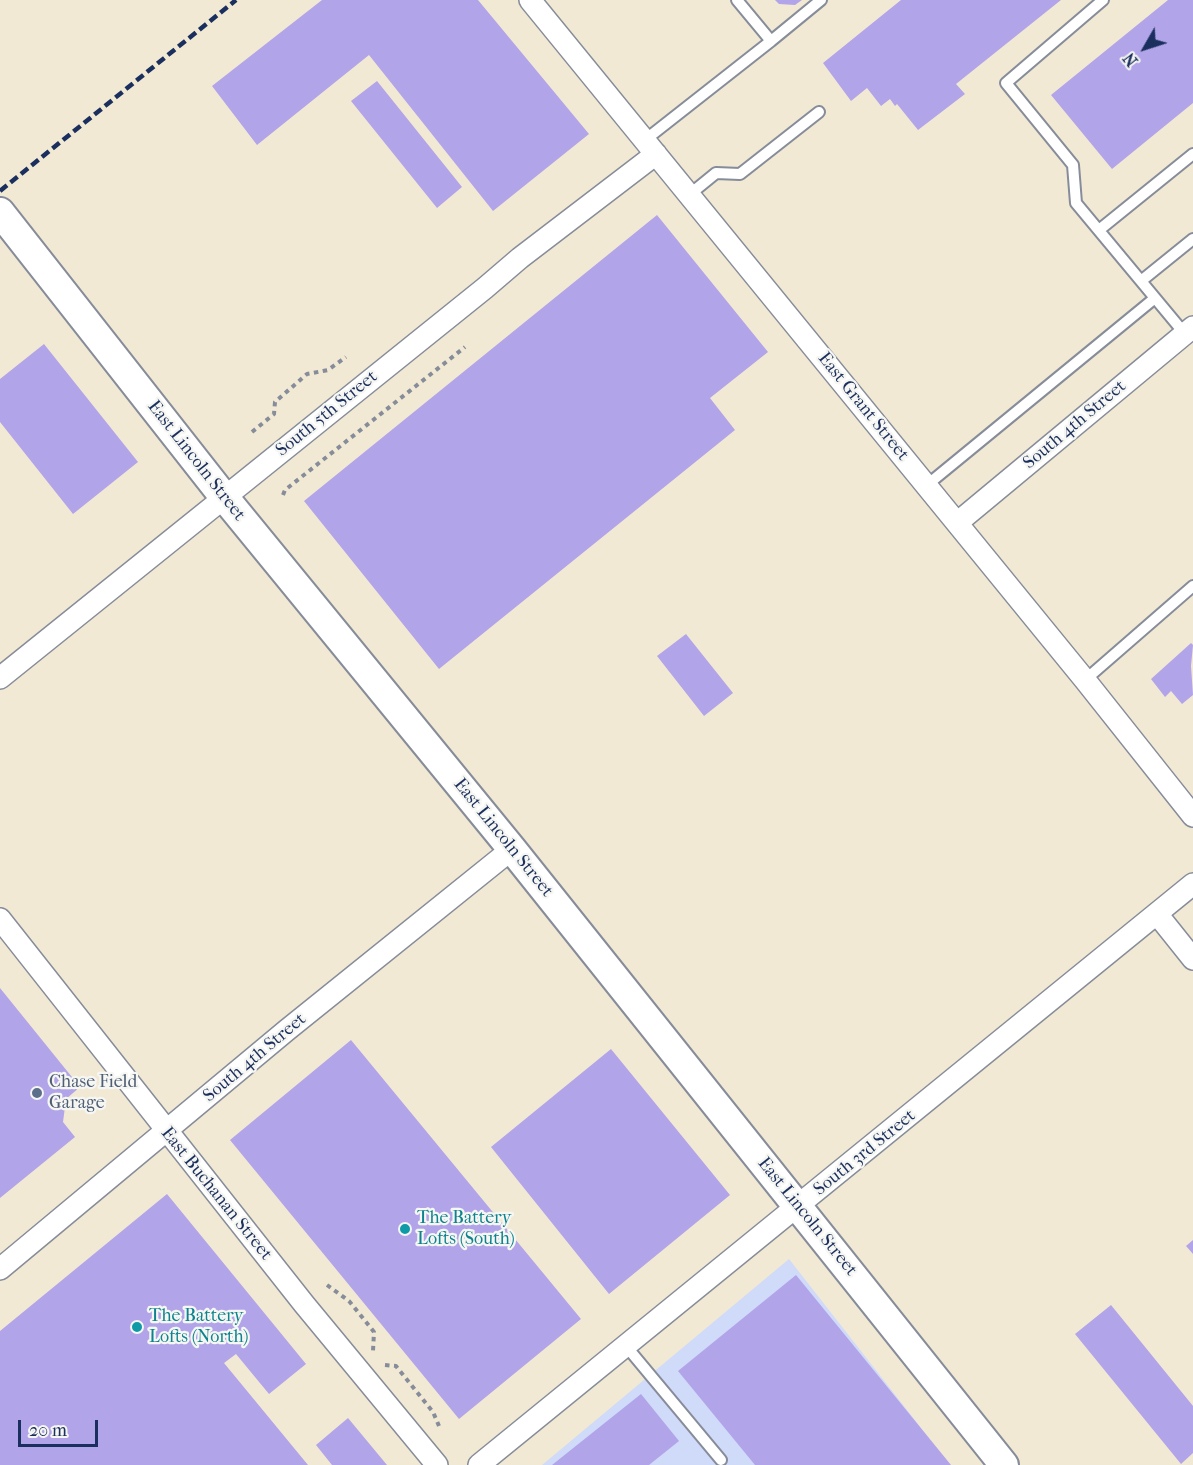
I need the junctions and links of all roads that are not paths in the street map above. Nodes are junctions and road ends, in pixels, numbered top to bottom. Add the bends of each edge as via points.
1 (530, 0) edge
2 (737, 0) edge
3 (821, 0) edge
4 (1103, 0) edge
5 (771, 40) junction
6 (819, 112) dead end
7 (650, 147) junction
8 (1193, 154) edge
9 (689, 195) junction
10 (0, 212) edge
11 (1099, 230) junction
12 (1193, 239) edge
13 (1141, 281) junction
14 (1155, 298) junction
15 (1189, 330) edge
16 (927, 485) junction
17 (224, 497) junction
18 (957, 523) junction
19 (1193, 586) edge
20 (0, 678) edge
21 (1085, 680) junction
22 (1193, 816) edge
23 (512, 849) junction
24 (1193, 884) edge
25 (1157, 914) junction
26 (0, 919) edge
27 (1193, 959) edge
28 (166, 1131) junction
29 (799, 1206) junction
30 (0, 1269) edge
31 (626, 1346) junction
32 (721, 1460) dead end
33 (437, 1465) edge
34 (479, 1465) edge
35 (1004, 1465) edge

1 - 7 street, East Grant Street
2 - 5 lane
3 - 5 lane
4 - 11 lane via 1006,82 1073,165 1076,202
5 - 7 lane
6 - 9 lane via 740,174 717,173
7 - 9 street, East Grant Street
7 - 17 street, South 5th Street via 485,288
8 - 11 lane
9 - 16 street, East Grant Street
10 - 17 main road, East Lincoln Street
11 - 13 lane
12 - 13 lane
13 - 14 lane
14 - 15 lane
14 - 16 lane
15 - 18 street, South 4th Street
16 - 18 street, East Grant Street
17 - 20 street, South 5th Street
17 - 23 main road, East Lincoln Street
18 - 21 street, East Grant Street
19 - 21 lane
21 - 22 street, East Grant Street
23 - 28 street, South 4th Street
23 - 29 main road, East Lincoln Street
24 - 25 street, South 3rd Street
25 - 27 street
25 - 29 street, South 3rd Street
26 - 28 street, East Buchanan Street
28 - 30 street, South 4th Street
28 - 33 street, East Buchanan Street
29 - 31 street, South 3rd Street
29 - 35 main road, East Lincoln Street
31 - 32 lane
31 - 34 street, South 3rd Street

